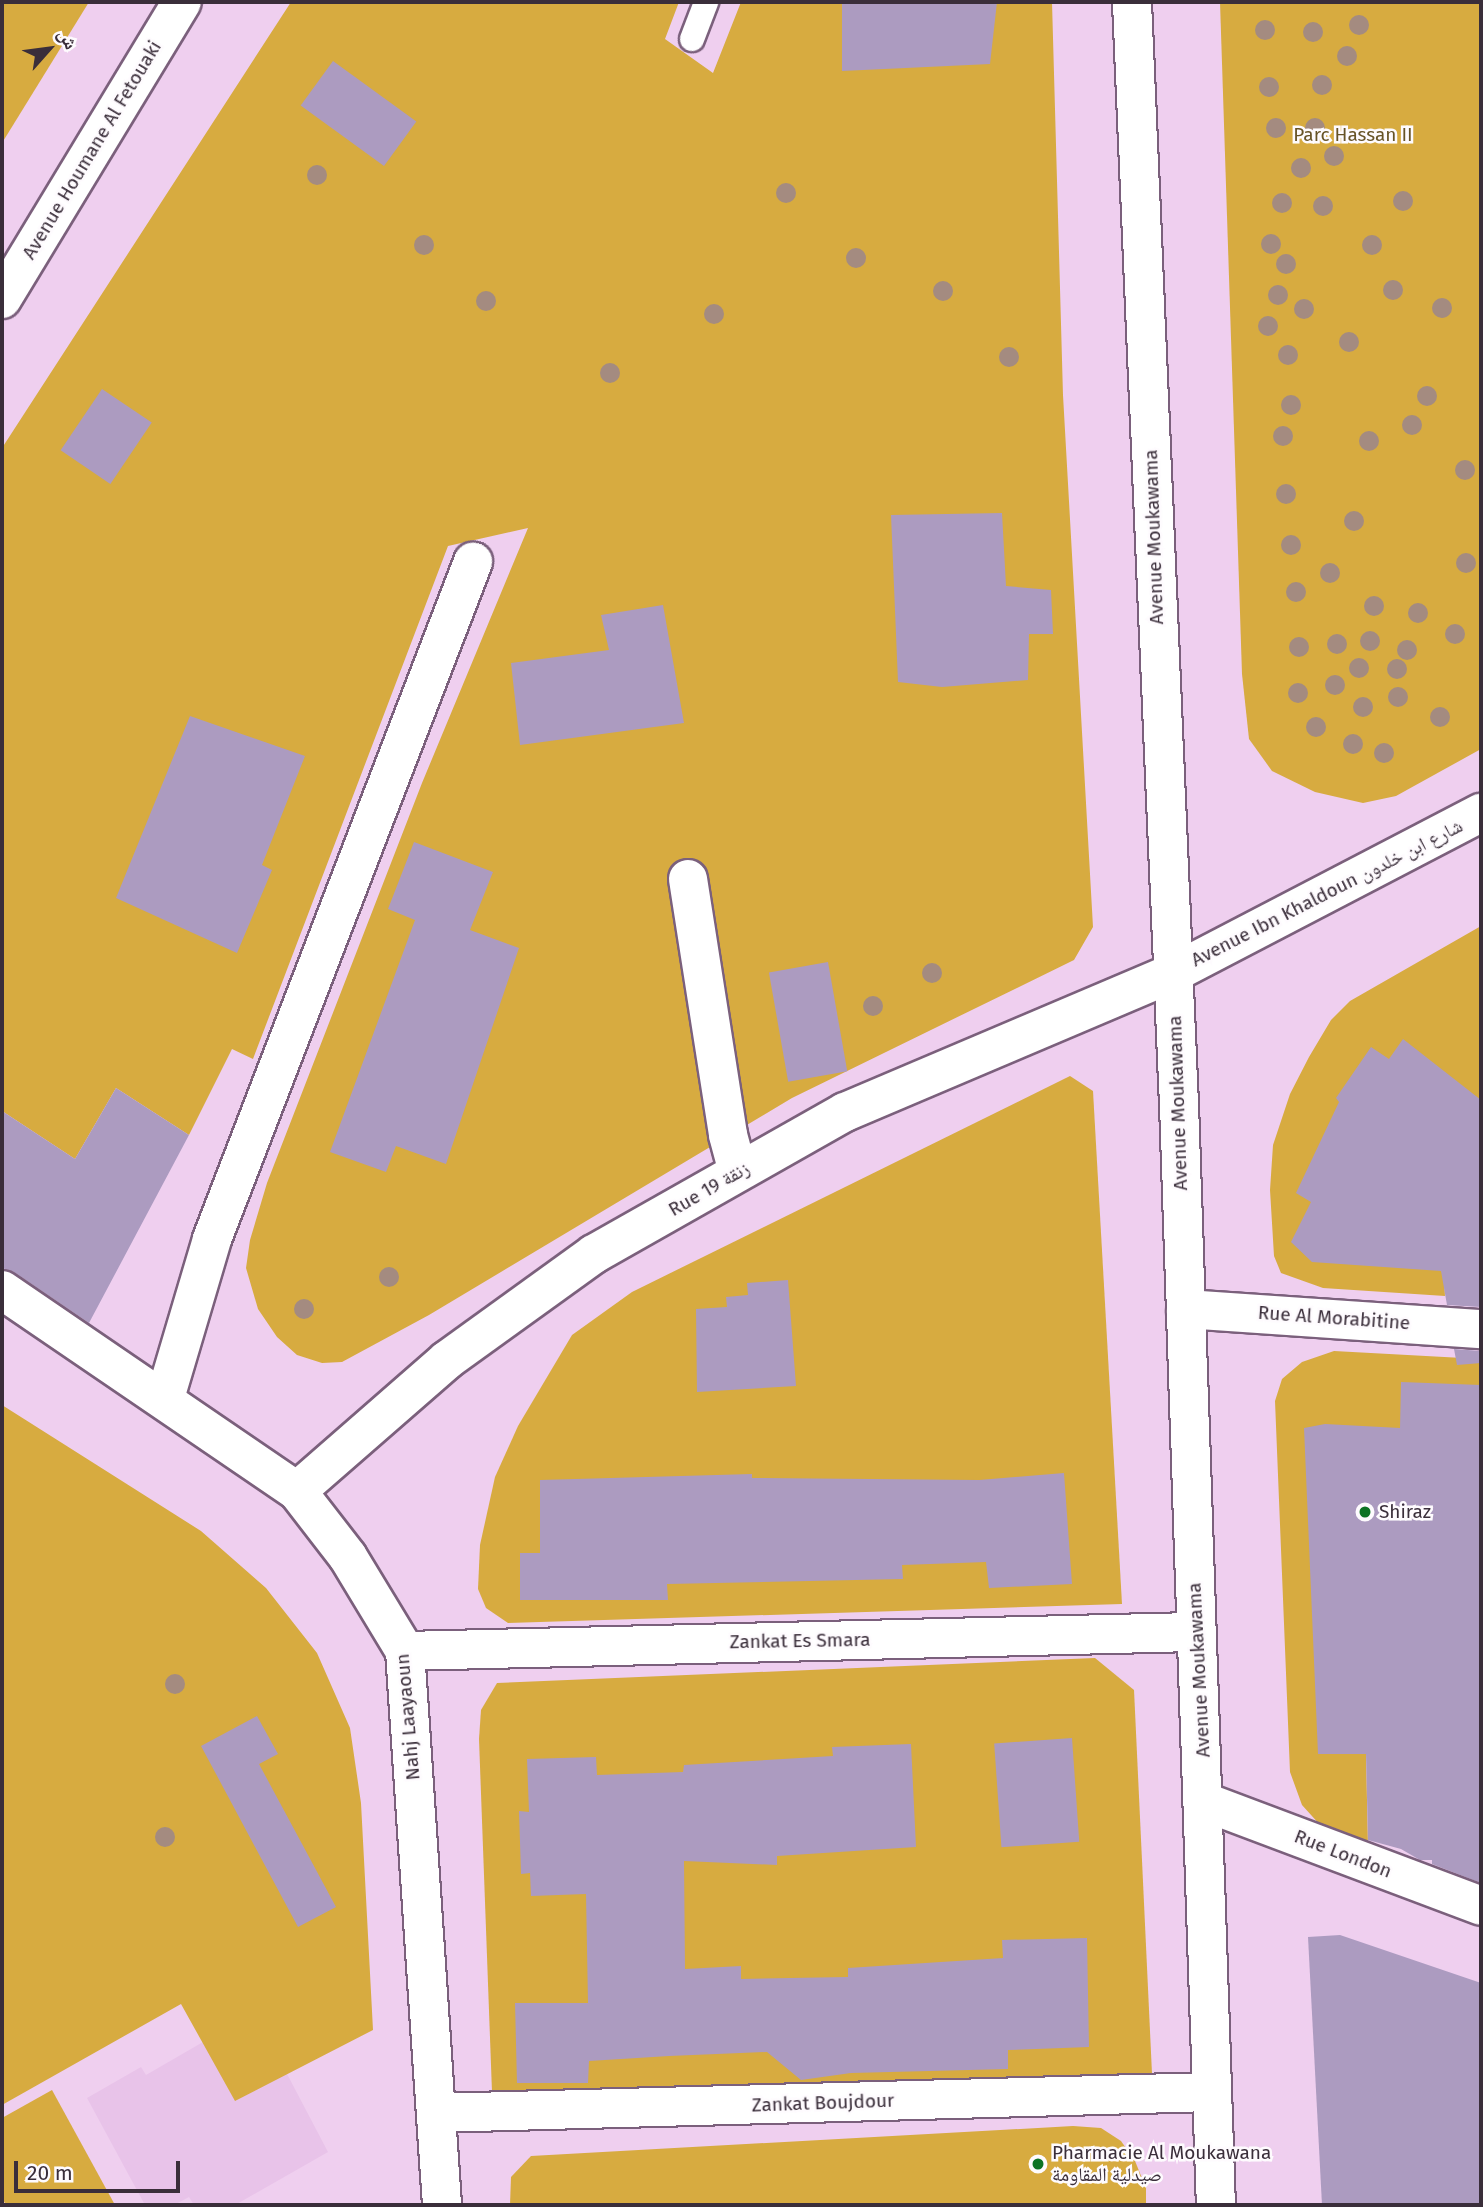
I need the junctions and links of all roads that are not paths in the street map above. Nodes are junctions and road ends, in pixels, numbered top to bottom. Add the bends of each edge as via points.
1 (182, 2) edge
2 (706, 2) edge
3 (1132, 2) edge
4 (692, 39) dead end
5 (2, 299) edge
6 (473, 562) dead end
7 (1481, 813) edge
8 (688, 879) dead end
9 (1173, 973) junction
10 (738, 1172) junction
11 (2, 1290) edge
12 (1186, 1308) junction
13 (1481, 1329) edge
14 (164, 1398) junction
15 (297, 1491) junction
16 (1196, 1632) junction
17 (405, 1651) junction
18 (1205, 1802) junction
19 (1481, 1906) edge
20 (1210, 2092) junction
21 (436, 2113) junction
22 (442, 2205) edge
23 (1216, 2205) edge

1 - 5 street, Avenue Houmane Al Fetouaki
2 - 4 lane
3 - 9 street, Avenue Moukawama
6 - 14 street via 212,1239
7 - 9 street, Avenue Ibn Khaldoun شارع ابن خلدون
8 - 10 street via 728,1136
9 - 10 street, Rue 19 زنقة via 845,1112
9 - 12 street, Avenue Moukawama
10 - 15 street, Rue 19 زنقة via 594,1254 459,1352
11 - 14 street, Nahj Laayaoun
12 - 13 street, Rue Al Morabitine
12 - 16 street, Avenue Moukawama
14 - 15 street, Nahj Laayaoun
15 - 17 street, Nahj Laayaoun via 348,1557
16 - 17 street, Zankat Es Smara
16 - 18 street, Avenue Moukawama
17 - 21 street, Nahj Laayaoun
18 - 19 street, Rue London
18 - 20 street, Avenue Moukawama
20 - 21 street, Zankat Boujdour
20 - 23 street, Avenue Moukawama
21 - 22 street, Nahj Laayaoun

